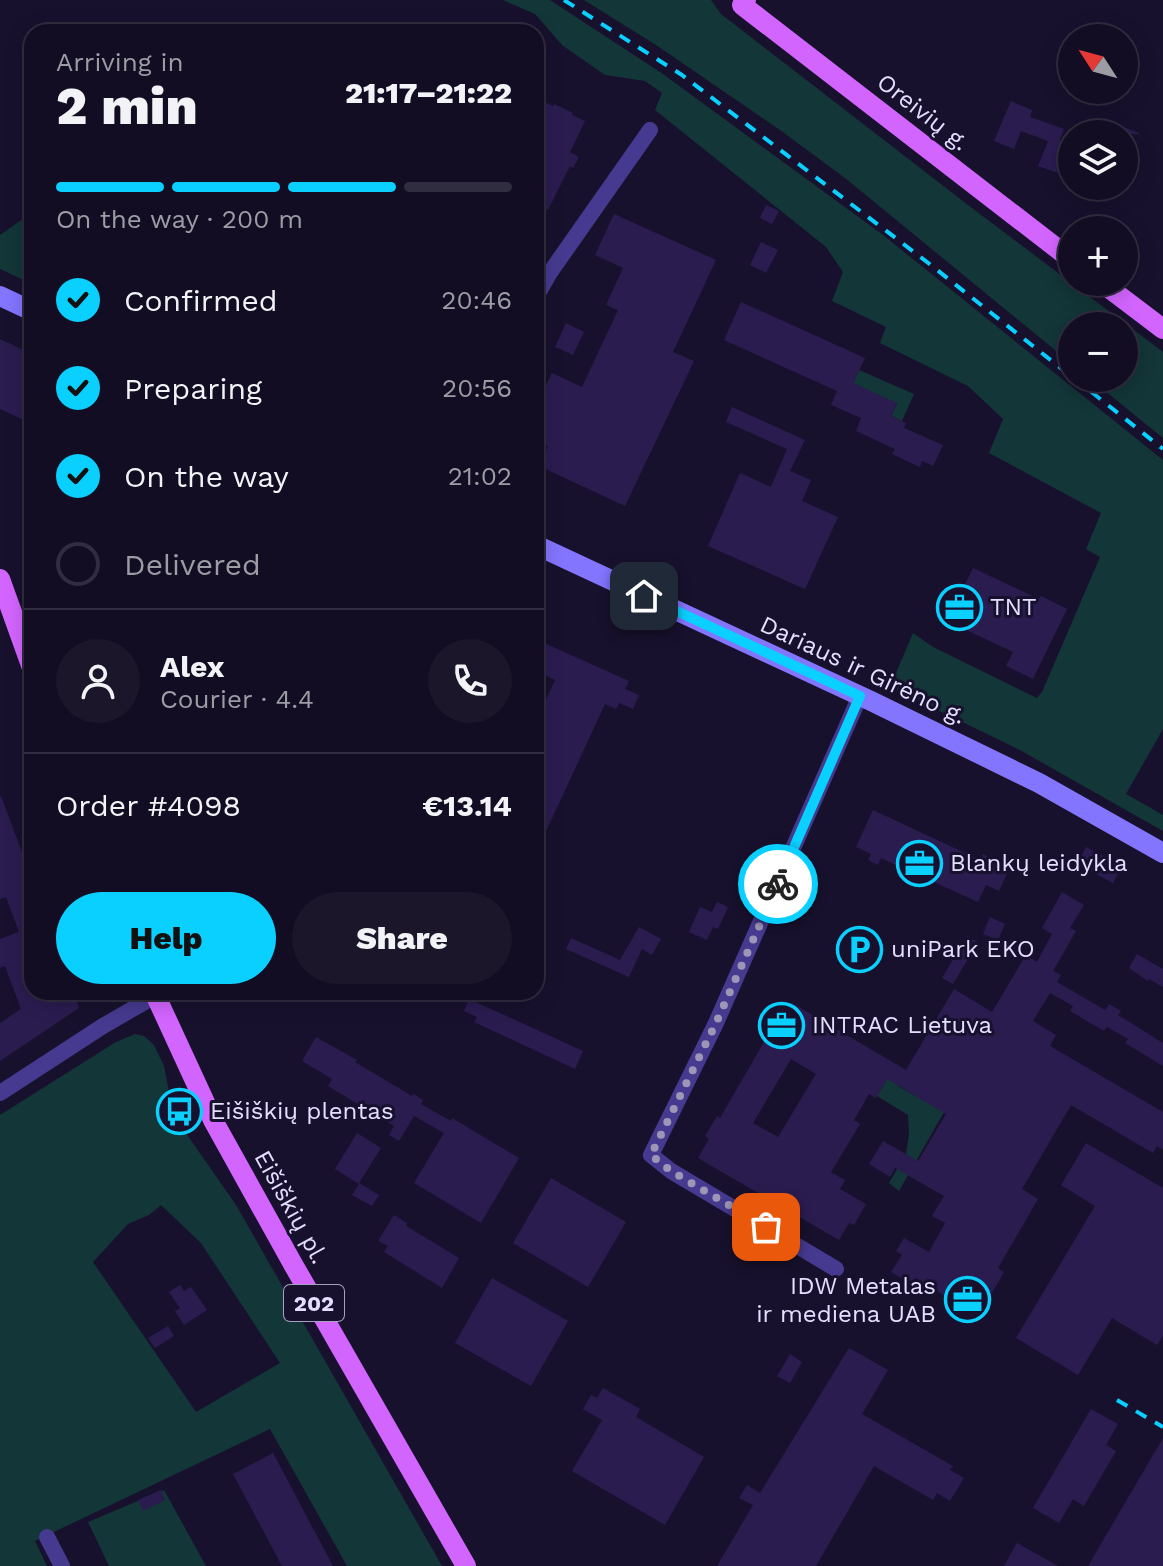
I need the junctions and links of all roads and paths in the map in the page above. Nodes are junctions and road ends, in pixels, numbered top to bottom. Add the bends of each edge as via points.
1 (744, 3) edge
2 (650, 130) dead end
3 (1058, 249) edge
4 (544, 281) edge
5 (0, 296) edge
6 (1119, 296) edge
7 (24, 307) edge
8 (1163, 329) edge
9 (544, 549) edge
10 (0, 579) edge
11 (24, 646) edge
12 (860, 696) junction
13 (1163, 853) edge
14 (144, 1000) edge
15 (157, 1000) edge
16 (0, 1093) edge
17 (836, 1269) dead end
18 (47, 1537) dead end
19 (62, 1566) edge
20 (466, 1566) edge

1 - 3 main road, Oreivių g.
2 - 4 street
5 - 7 main road
6 - 8 main road
9 - 12 main road, Dariaus ir Girėno g.
10 - 11 main road
12 - 13 main road, Dariaus ir Girėno g. via 1039,783
12 - 17 street via 716,1023 651,1155
14 - 16 street
15 - 20 main road, Eišiškių pl. / 202 via 214,1122
18 - 19 street

